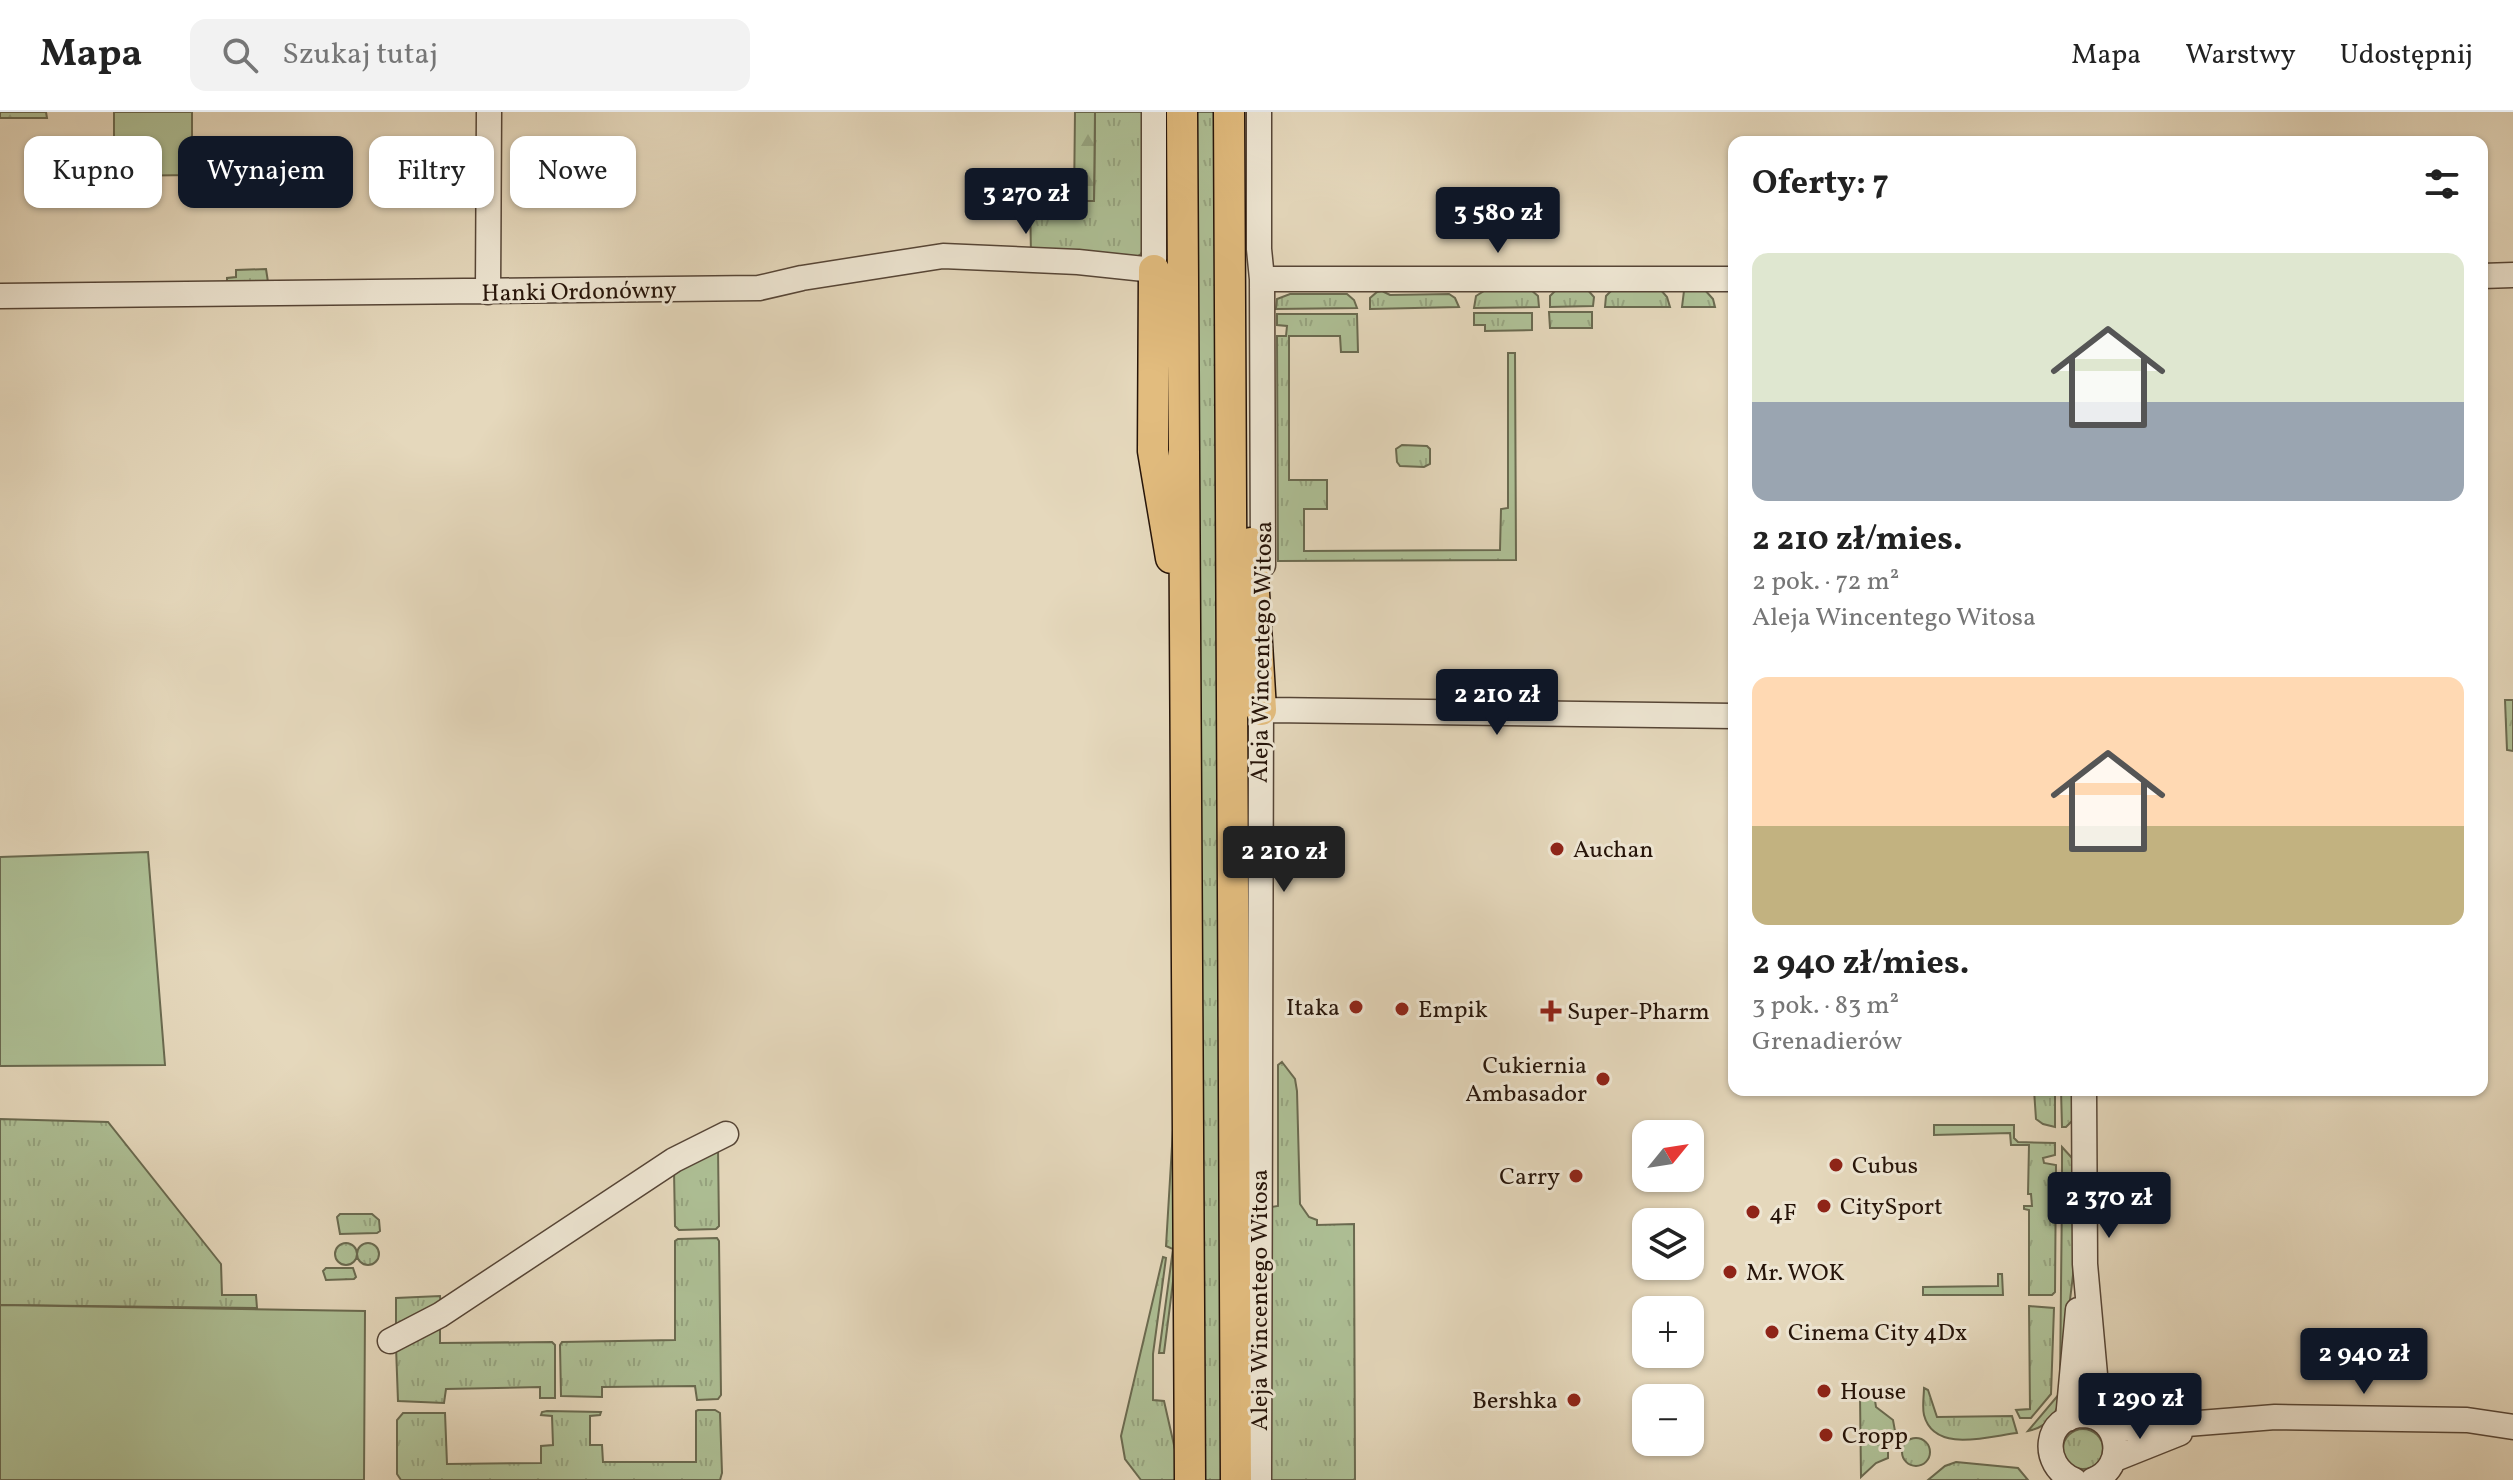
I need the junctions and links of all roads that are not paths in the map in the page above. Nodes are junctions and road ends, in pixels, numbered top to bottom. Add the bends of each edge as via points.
1 (489, 112) edge
2 (1154, 112) edge
3 (1182, 112) edge
4 (1229, 112) edge
5 (1259, 112) edge
6 (1154, 270) junction
7 (2513, 275) edge
8 (2488, 276) edge
9 (1262, 279) junction
10 (1728, 279) edge
11 (488, 292) junction
12 (0, 296) edge
13 (1231, 358) junction
14 (1185, 626) junction
15 (1261, 710) junction
16 (1728, 716) edge
17 (1185, 938) junction
18 (1171, 1081) dead end
19 (2084, 1096) edge
20 (726, 1134) dead end
21 (2085, 1264) junction
22 (390, 1341) dead end
23 (2068, 1419) junction
24 (2213, 1422) junction
25 (2105, 1425) junction
26 (2513, 1427) edge
27 (2115, 1459) junction
28 (1190, 1474) edge
29 (1248, 1475) edge
30 (2082, 1479) edge

1 - 11 street
2 - 6 street
3 - 14 main road
4 - 13 main road, Aleja Wincentego Witosa
5 - 9 street, Aleja Wincentego Witosa
6 - 11 street, Hanki Ordonówny via 943,256 759,288
6 - 14 main road via 1153,451
7 - 8 street
9 - 10 street
9 - 15 street, Aleja Wincentego Witosa
11 - 12 street, Hanki Ordonówny
13 - 15 main road via 1247,469
13 - 29 main road, Aleja Wincentego Witosa
14 - 17 main road
15 - 16 street
15 - 29 street, Aleja Wincentego Witosa
17 - 18 main road
17 - 28 main road
19 - 21 street
20 - 22 street via 674,1160 440,1315
21 - 23 street
21 - 25 street
23 - 25 street via 2088,1415
23 - 30 street via 2056,1430 2051,1458
24 - 25 street
24 - 26 street via 2275,1417 2467,1420
24 - 27 street
25 - 27 street via 2117,1449
27 - 30 street via 2105,1474

